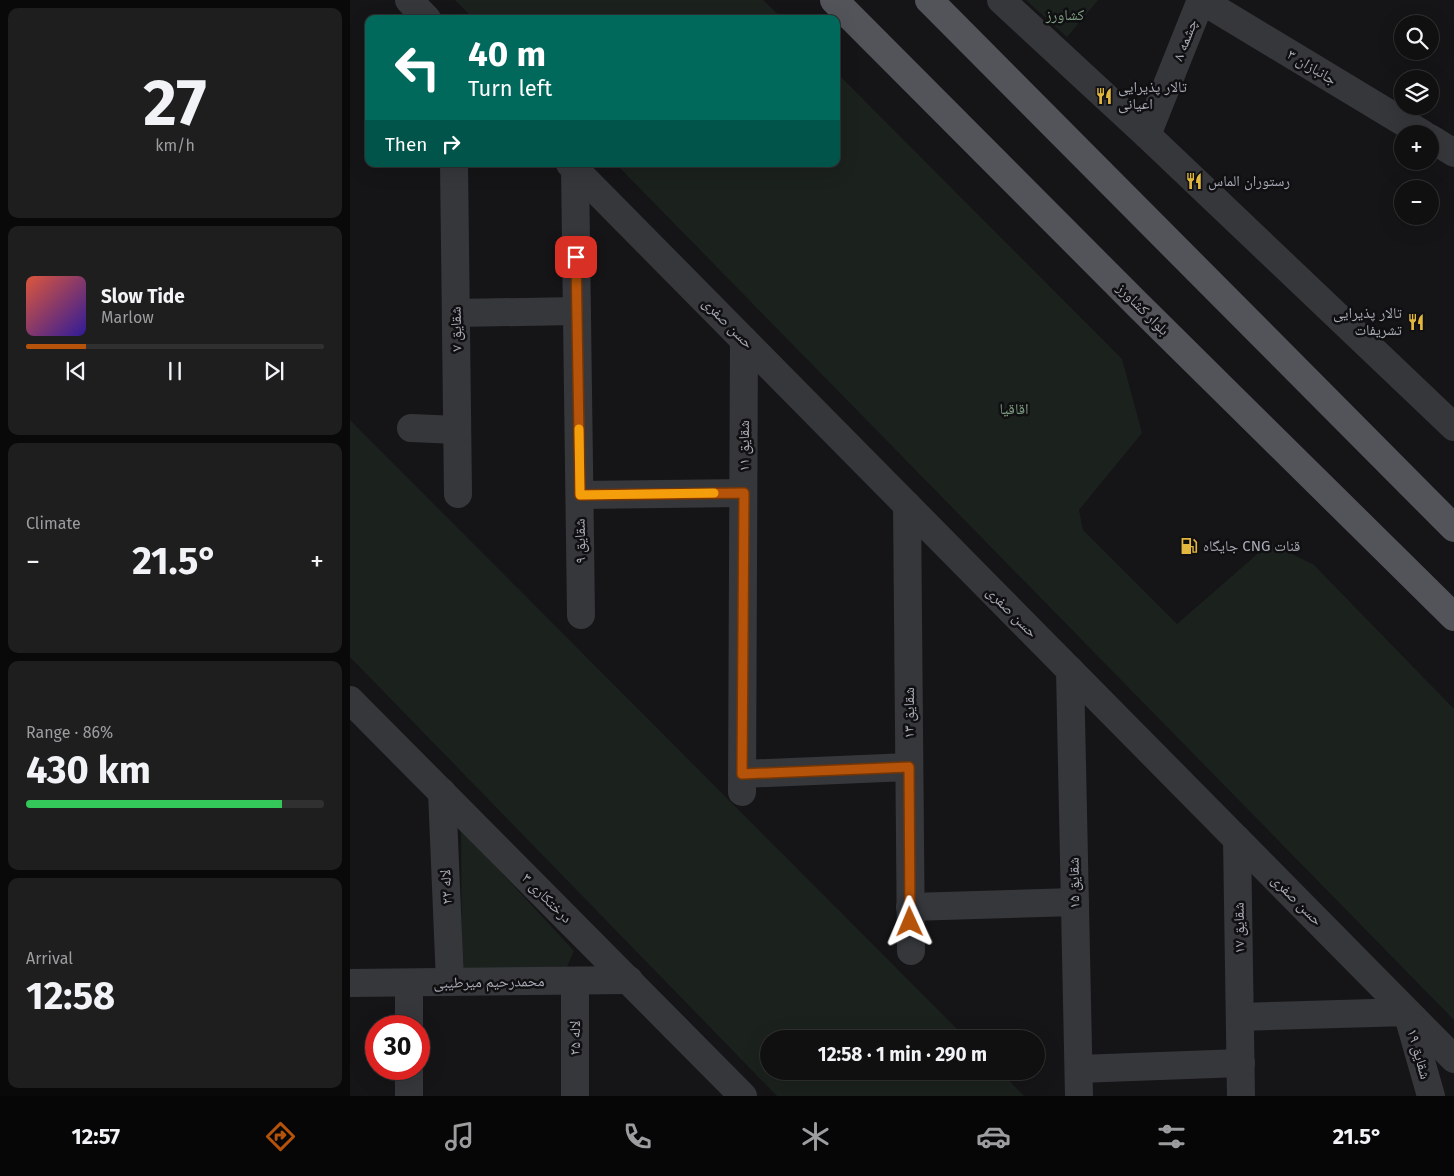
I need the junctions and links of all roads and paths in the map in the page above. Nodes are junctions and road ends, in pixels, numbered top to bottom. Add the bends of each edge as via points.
1 (409, 0) edge
2 (834, 0) edge
3 (929, 0) edge
4 (1001, 0) edge
5 (1200, 0) edge
6 (423, 15) edge
7 (1408, 125) edge
8 (1147, 135) junction
9 (1439, 143) edge
10 (1454, 152) edge
11 (454, 167) edge
12 (572, 167) edge
13 (573, 167) edge
14 (577, 311) junction
15 (456, 313) junction
16 (744, 340) junction
17 (1454, 427) edge
18 (411, 428) dead end
19 (457, 430) junction
20 (744, 493) junction
21 (458, 494) dead end
22 (580, 495) junction
23 (907, 505) junction
24 (1454, 528) edge
25 (581, 615) dead end
26 (1454, 616) edge
27 (1070, 670) junction
28 (350, 700) edge
29 (909, 767) junction
30 (442, 792) junction
31 (1237, 839) junction
32 (1075, 902) junction
33 (910, 907) junction
34 (911, 951) dead end
35 (628, 980) junction
36 (575, 981) junction
37 (450, 982) junction
38 (350, 983) edge
39 (409, 983) junction
40 (1407, 1012) junction
41 (409, 1015) edge
42 (1240, 1017) junction
43 (1454, 1059) edge
44 (1241, 1063) junction
45 (1079, 1069) junction
46 (409, 1080) edge
47 (409, 1096) edge
48 (575, 1096) edge
49 (743, 1096) edge
50 (1080, 1096) edge
51 (1241, 1096) edge
52 (1431, 1096) edge

1 - 6 street
2 - 26 main road, بلوار کشاورز
3 - 24 main road
4 - 8 street
5 - 7 street, جانبازان ۳
5 - 8 street, چشمه ۸
8 - 17 street
9 - 10 street
11 - 15 street, شقایق ۷
12 - 14 street, شقایق ۹
13 - 16 street, حسن صفری
14 - 15 street
14 - 22 street, شقایق ۹
15 - 19 street, شقایق ۷
16 - 20 street, شقایق ۱۱
16 - 23 street, حسن صفری
18 - 19 street
19 - 21 street, شقایق ۷
20 - 22 street
20 - 29 street, شقایق ۱۱ via 742,783
22 - 25 street, شقایق ۹
23 - 27 street, حسن صفری
23 - 29 street, شقایق ۱۳
27 - 31 street, حسن صفری
27 - 32 street, شقایق ۱۵
28 - 30 street, درختکاری ۳
29 - 33 street, شقایق ۱۳
30 - 35 street, درختکاری ۳
30 - 37 street, لاله ۲۲
31 - 40 street, حسن صفری
31 - 42 street, شقایق ۱۷
32 - 33 street
32 - 45 street, شقایق ۱۵
33 - 34 street, شقایق ۱۳
35 - 36 street, محمدرحیم میرطیبی
35 - 49 street, درختکاری ۳
36 - 37 street, محمدرحیم میرطیبی
36 - 48 street, لاله ۲۵
37 - 39 street, محمدرحیم میرطیبی
38 - 39 street, محمدرحیم میرطیبی
39 - 41 street
40 - 42 street
40 - 43 street, حسن صفری
40 - 52 street, شقایق ۱۹
42 - 44 street, شقایق ۱۷
44 - 45 street
44 - 51 street, شقایق ۱۷
45 - 50 street, شقایق ۱۵
46 - 47 street

